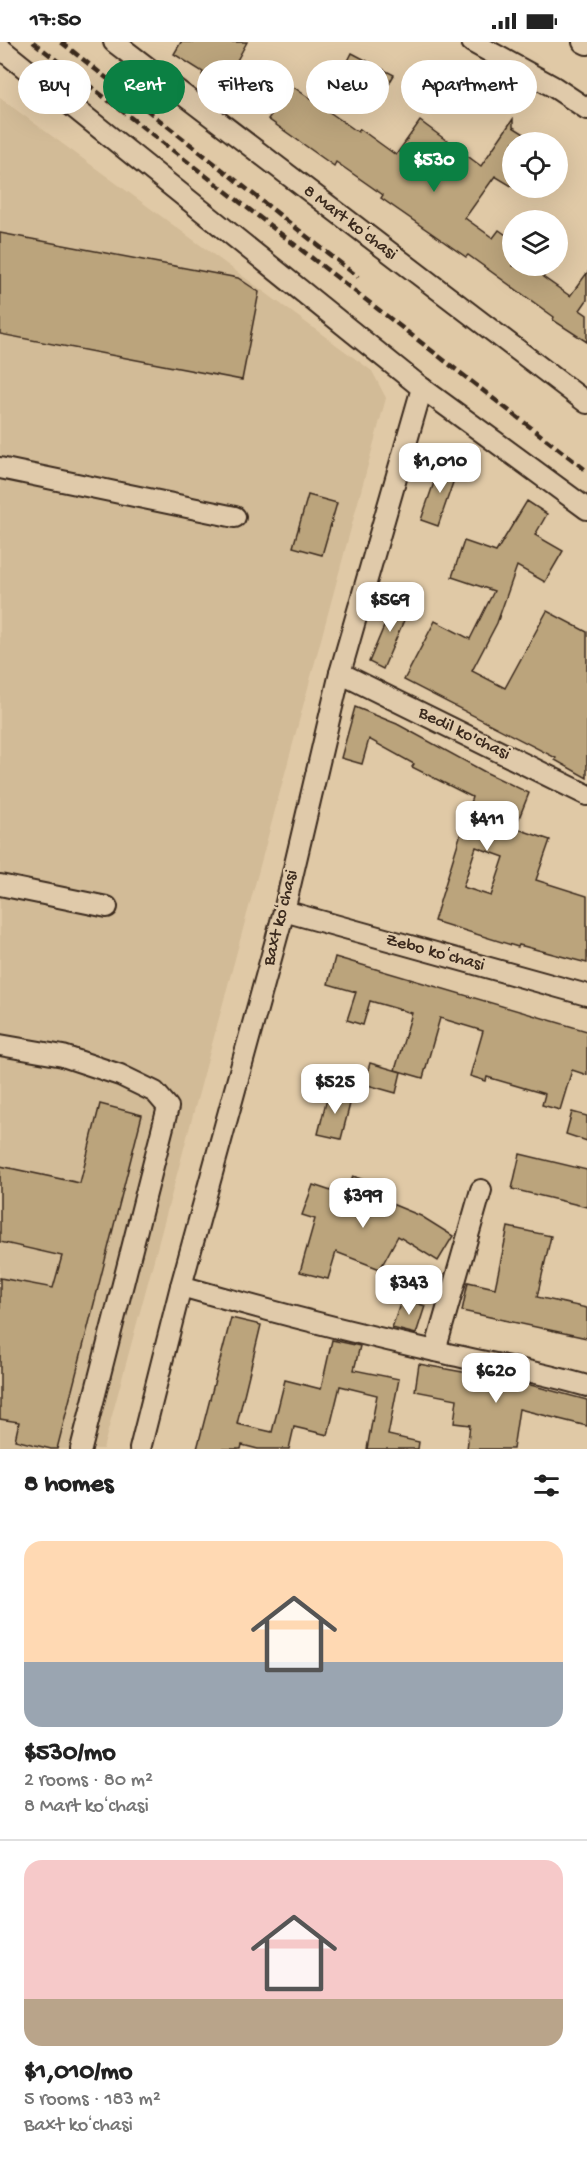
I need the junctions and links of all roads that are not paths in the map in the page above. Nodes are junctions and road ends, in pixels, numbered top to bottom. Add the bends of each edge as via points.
1 (114, 42) edge
2 (472, 42) edge
3 (0, 48) edge
4 (587, 109) edge
5 (422, 388) junction
6 (587, 403) edge
7 (0, 468) edge
8 (587, 509) edge
9 (235, 517) dead end
10 (340, 673) junction
11 (587, 795) edge
12 (0, 885) edge
13 (106, 908) dead end
14 (284, 911) junction
15 (587, 995) edge
16 (0, 1045) edge
17 (481, 1190) dead end
18 (181, 1286) junction
19 (435, 1351) junction
20 (587, 1386) edge
21 (81, 1449) edge
22 (140, 1449) edge

1 - 6 street, 8 Mart koʻchasi
2 - 4 street
3 - 5 street
5 - 8 street
5 - 10 street, Baxt koʻchasi
7 - 9 street
10 - 11 street, Bedil ko'chasi
10 - 14 street, Baxt koʻchasi
12 - 13 street
14 - 15 street, Zebo koʻchasi
14 - 18 street, Baxt koʻchasi
16 - 21 street via 63,1056 120,1075 155,1092 168,1107
17 - 19 street
18 - 19 street
18 - 22 street, Baxt koʻchasi
19 - 20 street

